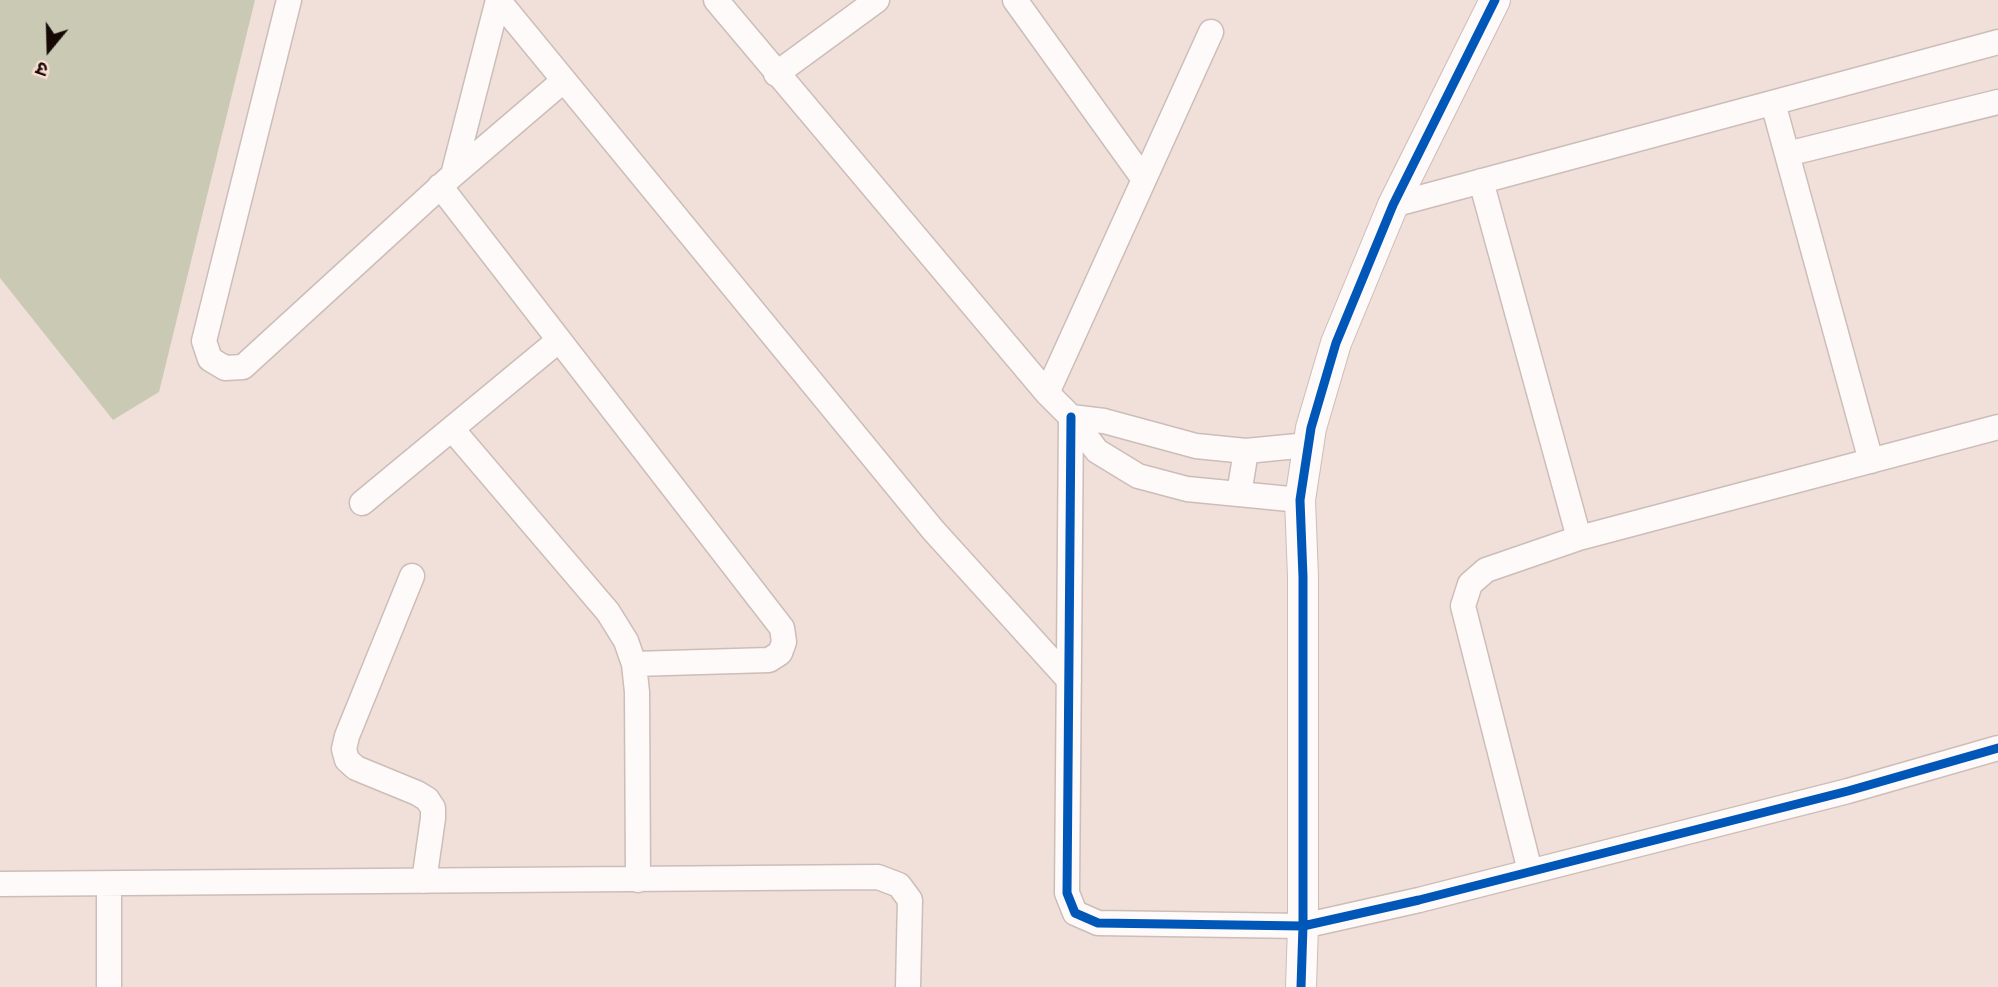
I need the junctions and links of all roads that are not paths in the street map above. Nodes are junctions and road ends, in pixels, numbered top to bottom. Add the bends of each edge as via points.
1 (289, 0) edge
2 (498, 0) edge
3 (716, 0) edge
4 (877, 0) edge
5 (1015, 0) edge
6 (1495, 0) edge
7 (1211, 32) dead end
8 (1997, 45) edge
9 (776, 74) junction
10 (563, 81) junction
11 (1998, 102) edge
12 (1773, 103) junction
13 (1787, 154) junction
14 (1143, 178) junction
15 (447, 181) junction
16 (1481, 181) junction
17 (1393, 205) junction
18 (559, 340) junction
19 (1046, 393) junction
20 (1072, 417) junction
21 (1998, 427) edge
22 (452, 429) junction
23 (1308, 445) junction
24 (1246, 452) junction
25 (1871, 461) junction
26 (1239, 494) junction
27 (1300, 500) junction
28 (362, 503) dead end
29 (1579, 538) junction
30 (412, 576) dead end
31 (634, 664) junction
32 (1069, 680) junction
33 (1998, 748) edge
34 (1530, 871) junction
35 (638, 880) junction
36 (424, 881) junction
37 (0, 884) edge
38 (109, 884) junction
39 (1303, 926) junction
40 (109, 987) edge
41 (908, 987) edge
42 (1301, 987) edge

1 - 15 street via 204,341 209,359 225,368 243,367
2 - 10 street
2 - 15 street
3 - 9 street
4 - 9 street
5 - 14 street
6 - 17 street
7 - 14 street
8 - 12 street
9 - 19 street
10 - 15 street
10 - 32 street via 933,530
11 - 13 street
12 - 13 street
12 - 16 street
13 - 25 street
14 - 19 street
15 - 18 street
16 - 17 street
16 - 29 street
17 - 23 street via 1336,344
18 - 22 street
18 - 31 street via 782,628 780,653 769,660
19 - 20 street
20 - 24 street via 1196,446
20 - 26 street via 1097,452 1138,476 1187,489
20 - 32 street
21 - 25 street
22 - 28 street
22 - 31 street via 608,612
23 - 24 street
23 - 27 street
24 - 26 street
25 - 29 street
26 - 27 street
27 - 39 street
29 - 34 street via 1486,570 1470,584 1463,606
30 - 36 street via 344,749 356,768 417,793 433,808
31 - 35 street
32 - 39 street via 1067,893 1075,913 1098,923
33 - 34 street
34 - 39 street
35 - 36 street
35 - 41 street via 878,877 899,885 909,900
36 - 38 street
37 - 38 street
38 - 40 street
39 - 42 street

